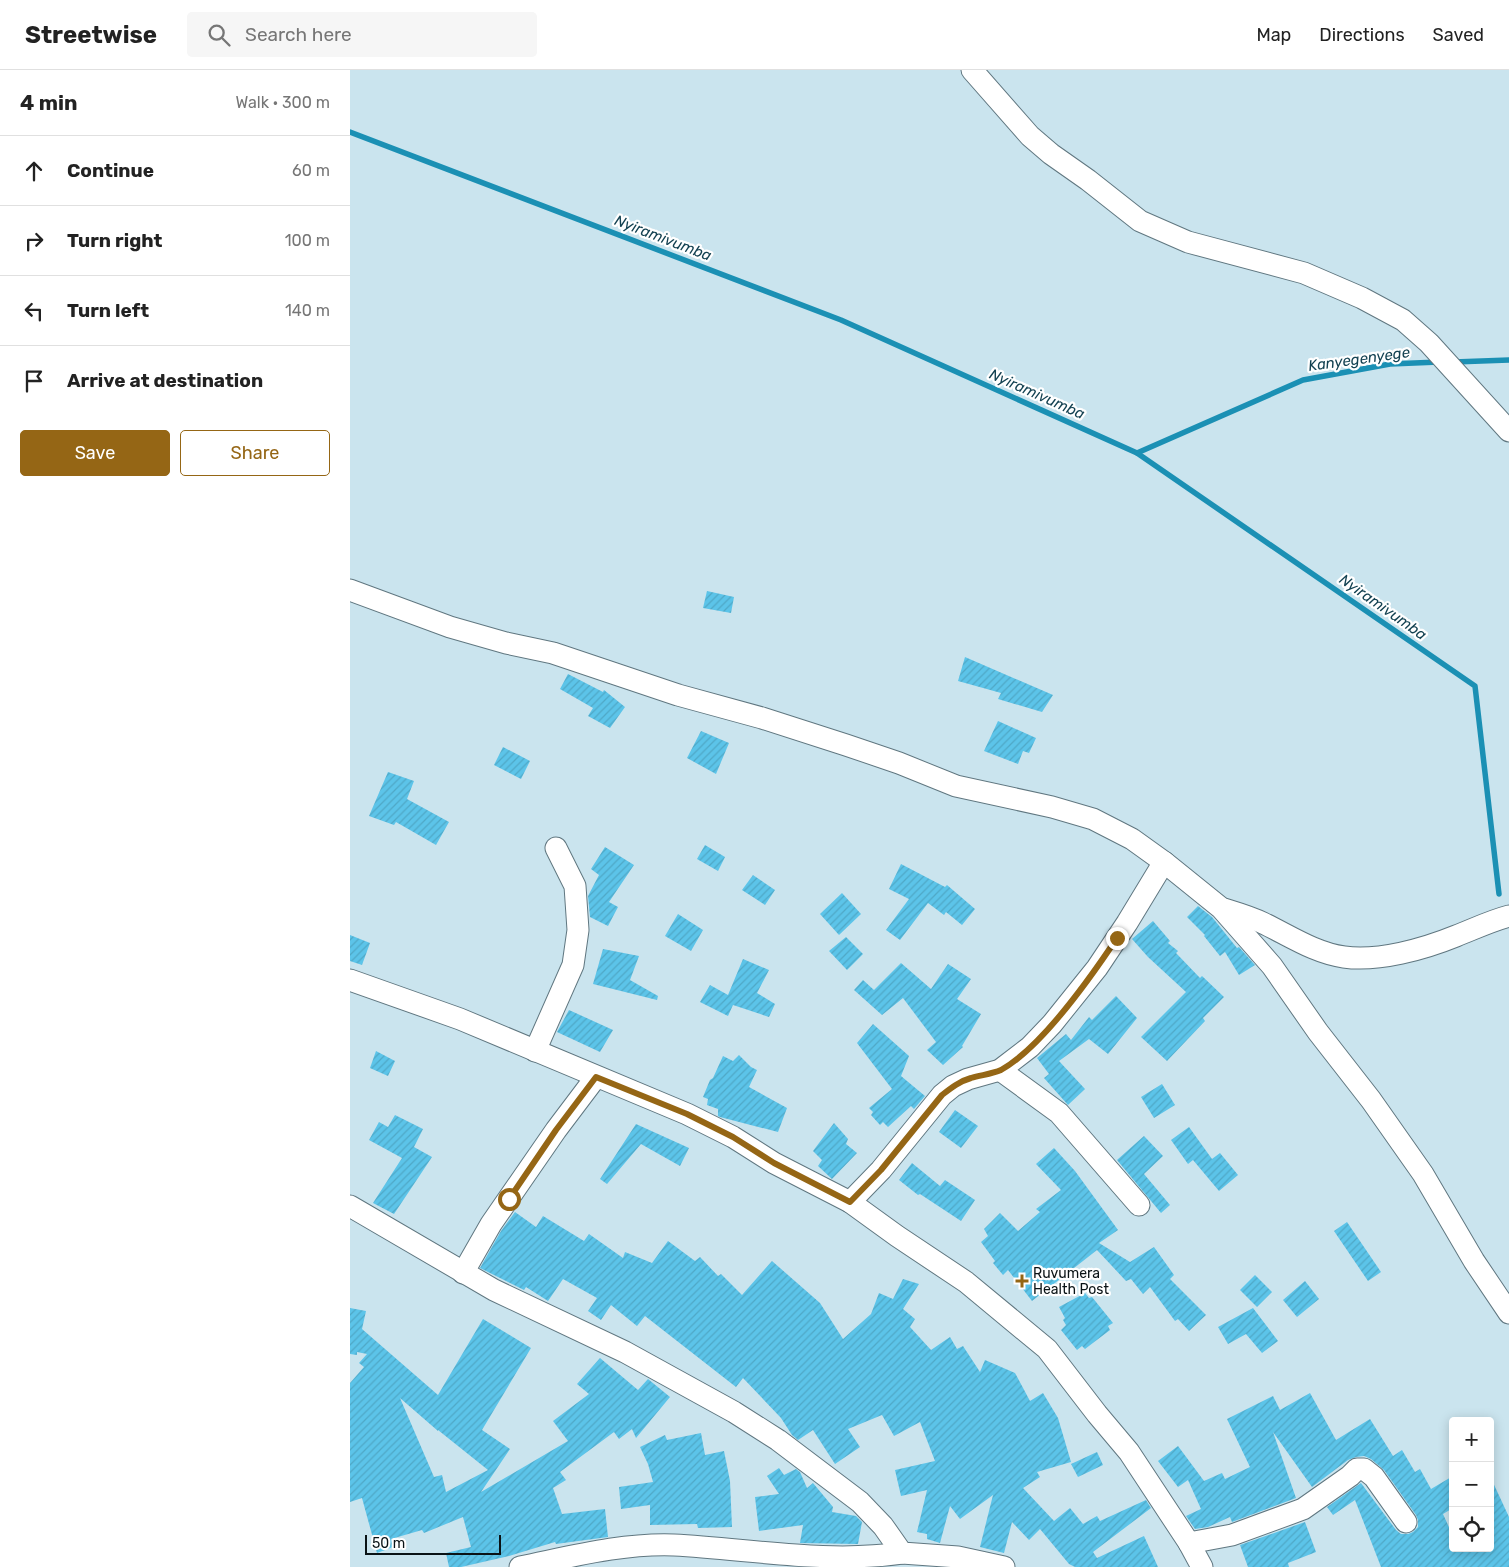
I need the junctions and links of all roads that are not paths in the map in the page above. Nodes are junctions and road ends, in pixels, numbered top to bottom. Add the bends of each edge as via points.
1 (972, 70) edge
2 (1509, 431) edge
3 (350, 590) edge
4 (556, 848) dead end
5 (1164, 862) junction
6 (1221, 908) junction
7 (1509, 916) edge
8 (350, 980) edge
9 (536, 1052) junction
10 (1000, 1070) junction
11 (596, 1077) junction
12 (850, 1202) junction
13 (1139, 1205) dead end
14 (350, 1206) edge
15 (463, 1273) junction
16 (1509, 1313) edge
17 (1406, 1522) dead end
18 (1189, 1543) junction
19 (899, 1560) edge
20 (520, 1567) edge
21 (1004, 1567) edge
22 (1202, 1567) edge

1 - 2 street via 1030,136 1140,221 1188,242 1304,273 1403,320 1429,343
3 - 5 street via 450,627 553,653 678,695 846,745 956,786 1052,807 1093,820 1132,839
4 - 9 street via 575,886 578,930 573,965
5 - 6 street
5 - 10 street via 1097,968 1052,1024 1030,1047
6 - 7 street via 1262,922 1318,950 1361,958 1422,947
6 - 16 street via 1272,966 1418,1165 1474,1261
8 - 9 street via 460,1019
9 - 11 street
10 - 12 street via 968,1079 942,1095 881,1170
10 - 13 street via 1059,1113
11 - 12 street via 687,1114
11 - 15 street via 491,1224
12 - 18 street via 966,1282 1047,1349 1129,1452
14 - 15 street
15 - 19 street via 658,1370 756,1426 860,1502 883,1526
17 - 18 street via 1374,1477 1357,1469 1303,1508 1232,1535
18 - 22 street
19 - 20 street via 672,1545 614,1548
19 - 21 street via 958,1557

